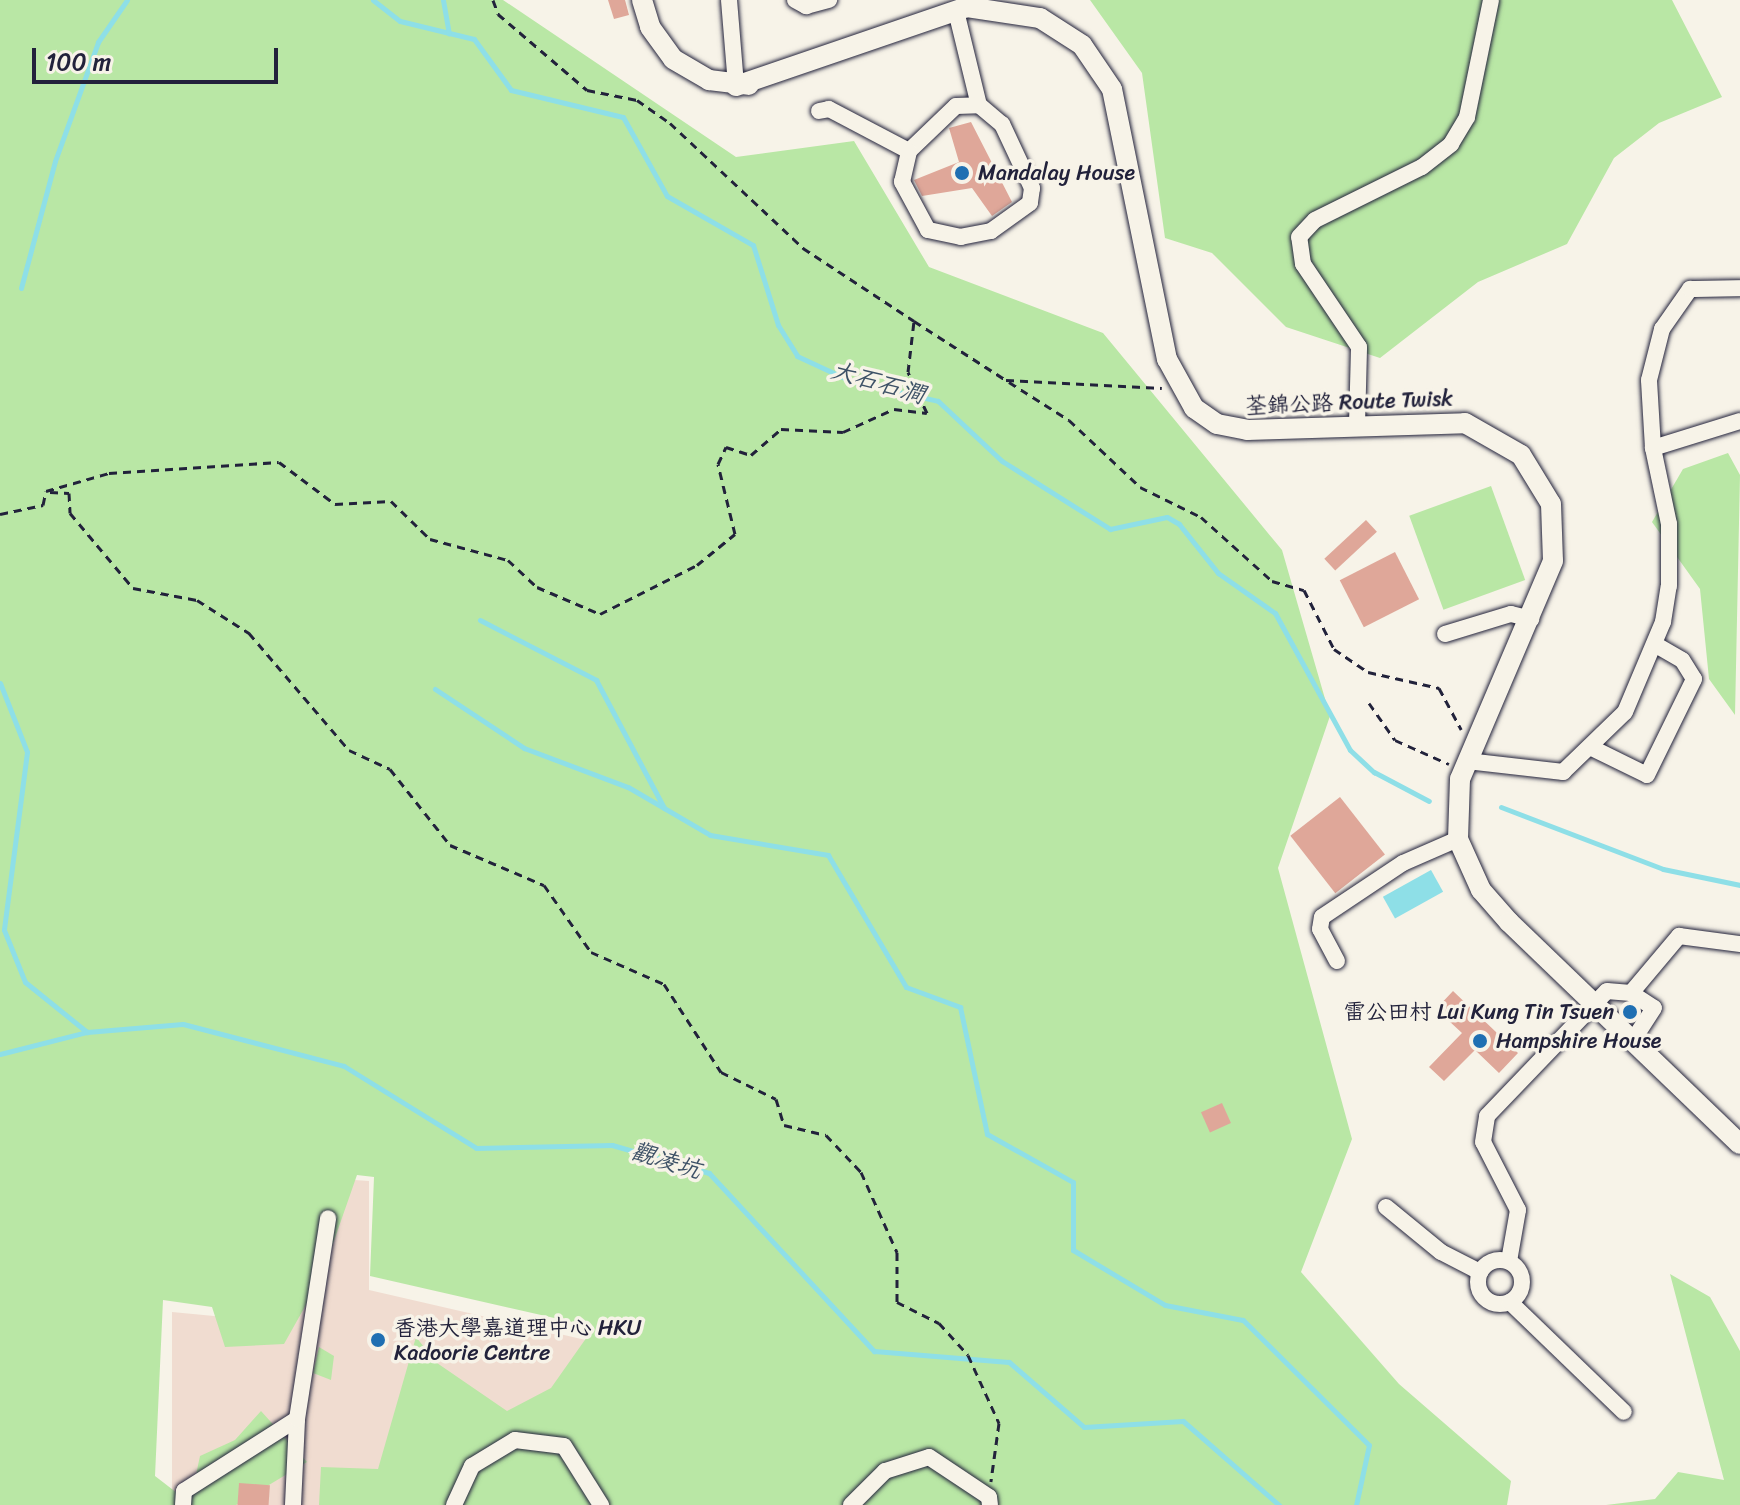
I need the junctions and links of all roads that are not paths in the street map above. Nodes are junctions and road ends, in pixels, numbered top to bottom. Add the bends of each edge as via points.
1 (642, 0) edge
2 (729, 0) edge
3 (795, 0) edge
4 (829, 0) edge
5 (1491, 0) edge
6 (956, 11) junction
7 (736, 86) junction
8 (979, 105) junction
9 (819, 111) dead end
10 (909, 151) junction
11 (1740, 288) edge
12 (1740, 421) edge
13 (1357, 425) junction
14 (1653, 448) junction
15 (1531, 619) junction
16 (1445, 634) dead end
17 (1654, 644) junction
18 (1592, 748) junction
19 (1468, 760) junction
20 (1458, 839) junction
21 (1740, 944) edge
22 (1337, 961) dead end
23 (1631, 993) junction
24 (1594, 1002) junction
25 (1633, 1040) junction
26 (1740, 1144) edge
27 (1386, 1207) dead end
28 (328, 1218) dead end
29 (1509, 1261) junction
30 (1480, 1272) junction
31 (1510, 1302) junction
32 (1624, 1412) dead end
33 (297, 1419) junction
34 (990, 1501) edge
35 (183, 1505) edge
36 (293, 1505) edge
37 (454, 1505) edge
38 (601, 1505) edge
39 (851, 1505) edge

1 - 7 main road via 650,27 673,59 697,76
2 - 7 lane
3 - 4 lane via 806,6
5 - 13 lane via 1467,117 1451,144 1422,167 1315,220 1299,237 1303,264 1359,347
6 - 7 main road via 768,84
6 - 8 lane
6 - 13 main road, 荃錦公路 Route Twisk via 1003,7 1040,18 1073,37 1103,71 1119,112 1178,389 1208,419 1235,429
8 - 10 lane via 956,106
8 - 10 lane via 1002,124 1032,188 1030,203 991,231 961,237 928,230 902,182
9 - 10 lane via 829,109
11 - 14 lane via 1690,289 1662,329 1649,380
12 - 14 lane
13 - 15 main road, 荃錦公路 Route Twisk via 1475,425 1530,465 1551,504 1556,538
14 - 17 lane via 1669,524 1669,586
15 - 16 lane via 1511,614
15 - 19 main road, 荃錦公路 Route Twisk
17 - 18 lane via 1625,712
17 - 18 lane via 1690,668 1693,692 1647,775
18 - 19 lane via 1563,772
19 - 20 main road, 荃錦公路 Route Twisk
20 - 22 lane via 1403,863 1322,917 1320,929
20 - 24 main road, 荃錦公路 Route Twisk via 1481,890
21 - 23 lane via 1679,936
23 - 24 lane via 1607,991
23 - 25 lane via 1654,1008
24 - 25 main road, 荃錦公路 Route Twisk
24 - 29 lane via 1483,1124 1483,1142 1518,1210
25 - 26 main road, 荃錦公路 Route Twisk
27 - 30 lane via 1441,1252
28 - 33 lane
29 - 30 lane via 1492,1261
29 - 31 lane via 1523,1281
30 - 31 lane via 1484,1298
31 - 32 lane
33 - 35 lane via 184,1491
33 - 36 lane
34 - 39 lane via 929,1457 885,1471
37 - 38 lane via 472,1466 515,1440 564,1446

